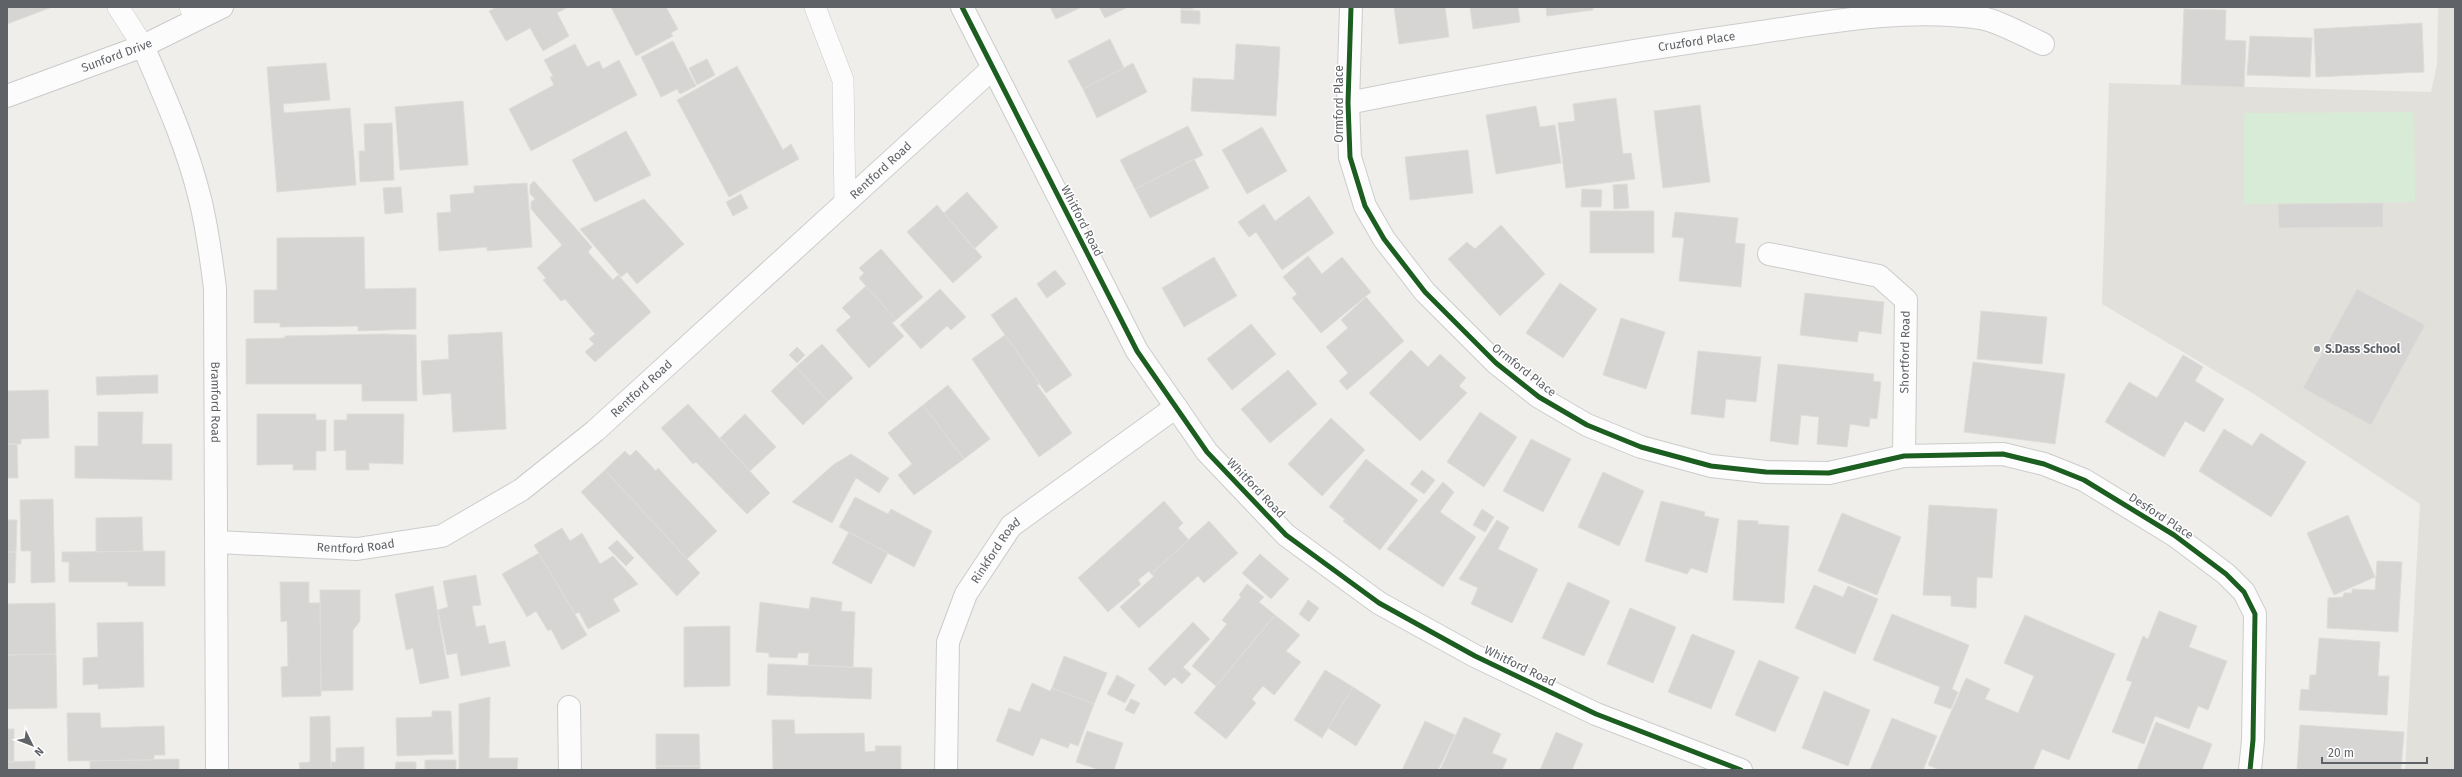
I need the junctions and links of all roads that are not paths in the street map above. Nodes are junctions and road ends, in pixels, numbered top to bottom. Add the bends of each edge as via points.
1 (118, 7) edge
2 (222, 7) edge
3 (815, 7) edge
4 (962, 7) edge
5 (1351, 7) edge
6 (193, 13) edge
7 (2043, 44) dead end
8 (143, 46) junction
9 (993, 68) junction
10 (7, 96) edge
11 (1348, 103) junction
12 (845, 203) junction
13 (1769, 254) dead end
14 (1176, 407) junction
15 (1904, 456) junction
16 (218, 542) junction
17 (569, 707) dead end
18 (217, 770) edge
19 (570, 770) edge
20 (946, 770) edge
21 (1741, 770) edge
22 (2250, 770) edge

1 - 8 lane
2 - 6 street, Sunford Drive
3 - 12 lane via 843,80
4 - 9 street, Whitford Road
5 - 11 street, Ormford Place
6 - 8 street, Sunford Drive
7 - 11 street, Cruzford Place via 1983,19 1933,14 1872,16 1663,45 1478,77
8 - 10 street, Sunford Drive
8 - 16 street, Bramford Road via 182,138 209,236 215,288
9 - 12 street, Rentford Road
9 - 14 street, Whitford Road via 1138,351
11 - 15 street, Ormford Place via 1350,157 1365,206 1384,239 1425,292 1496,363 1539,397 1587,425 1641,448 1712,466 1766,472 1829,473
12 - 16 street, Rentford Road via 595,431 521,490 442,536 357,549
13 - 15 street, Shortford Road via 1879,276 1906,300
14 - 20 street, Rinkford Road via 1011,526 966,594 948,642
14 - 21 street, Whitford Road via 1207,452 1286,535 1379,603 1476,656 1596,714
15 - 22 street, Desford Place via 2003,454 2044,464 2084,480 2174,535 2226,574 2244,592 2255,614 2253,740
16 - 18 street, Bramford Road
17 - 19 street

